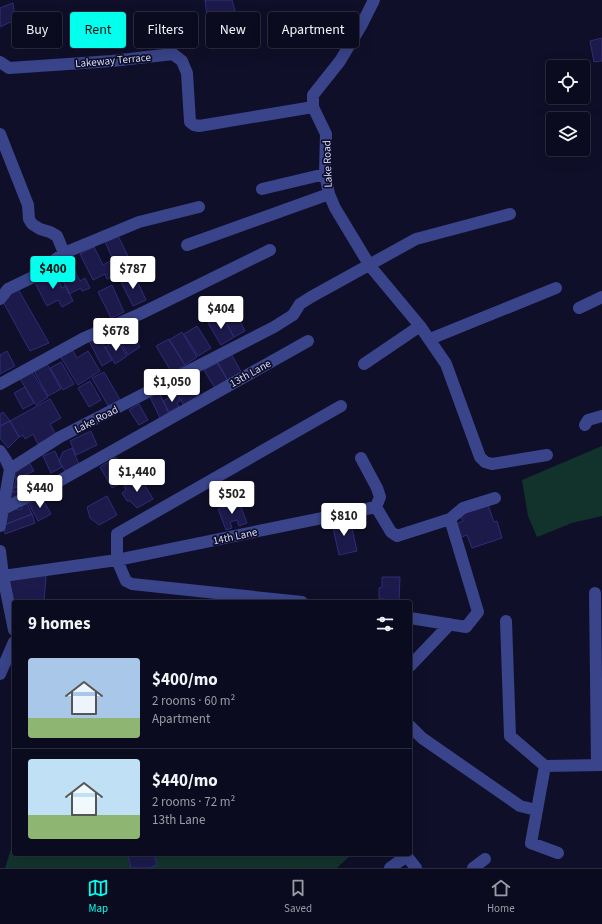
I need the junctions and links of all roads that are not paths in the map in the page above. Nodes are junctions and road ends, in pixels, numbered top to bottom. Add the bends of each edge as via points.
1 (374, 0) edge
2 (0, 62) edge
3 (313, 107) junction
4 (0, 134) edge
5 (325, 174) junction
6 (262, 189) dead end
7 (328, 194) junction
8 (199, 207) dead end
9 (510, 214) dead end
10 (187, 245) dead end
11 (270, 250) dead end
12 (64, 253) junction
13 (370, 266) junction
14 (556, 288) dead end
15 (602, 297) edge
16 (0, 299) edge
17 (579, 308) dead end
18 (420, 326) junction
19 (430, 339) junction
20 (308, 341) dead end
21 (364, 364) dead end
22 (0, 384) edge
23 (341, 406) dead end
24 (602, 416) edge
25 (585, 425) dead end
26 (0, 451) edge
27 (547, 455) dead end
28 (361, 458) dead end
29 (10, 469) junction
30 (495, 498) dead end
31 (376, 507) junction
32 (3, 509) junction
33 (450, 519) junction
34 (0, 526) edge
35 (0, 558) edge
36 (117, 560) junction
37 (3, 576) junction
38 (595, 593) dead end
39 (283, 600) edge
40 (412, 618) edge
41 (12, 620) edge
42 (506, 621) dead end
43 (450, 624) junction
44 (12, 647) edge
45 (412, 664) edge
46 (0, 674) edge
47 (412, 728) edge
48 (599, 765) edge
49 (545, 766) junction
50 (536, 810) junction
51 (558, 852) dead end
52 (405, 856) edge
53 (407, 856) edge
54 (485, 859) dead end
55 (390, 868) edge
56 (416, 868) edge
57 (473, 868) edge

1 - 3 street via 340,61 313,95
2 - 3 street, Lakeway Terrace via 9,68 173,54 182,61 187,73 190,122 199,126
3 - 5 street, Lake Road via 326,134
4 - 12 street via 28,205 29,219 40,229 57,236
5 - 6 street
5 - 7 street, Lake Road
7 - 10 street
7 - 13 street, Lake Road
8 - 12 street via 139,222
9 - 13 street via 416,239
11 - 22 street via 140,314 84,338
12 - 16 street via 32,278 8,290
13 - 18 street, Lake Road
13 - 29 street, Lake Road via 311,297 300,304 293,315 274,327 60,437
14 - 19 street
15 - 17 street
18 - 19 street, Lake Road
18 - 21 street
19 - 27 street, Lake Road via 446,364 477,450 485,462 492,464
20 - 32 street, 13th Lane via 52,485
23 - 36 street via 119,532
24 - 25 street via 588,420
26 - 29 street
28 - 31 street via 380,497
29 - 32 street
30 - 33 street via 463,508
31 - 33 street via 391,532 397,536
31 - 36 street, 14th Lane
32 - 34 street
33 - 43 street via 478,612 466,627
35 - 37 street
36 - 37 street, 14th Lane
36 - 39 street via 126,581 132,584
37 - 41 street
38 - 48 street
40 - 43 street
42 - 49 street via 510,736
43 - 45 street
44 - 46 street
47 - 50 street via 422,738 520,806
48 - 49 street
49 - 50 street
50 - 51 street via 531,843
52 - 55 street
53 - 56 street
54 - 57 street

